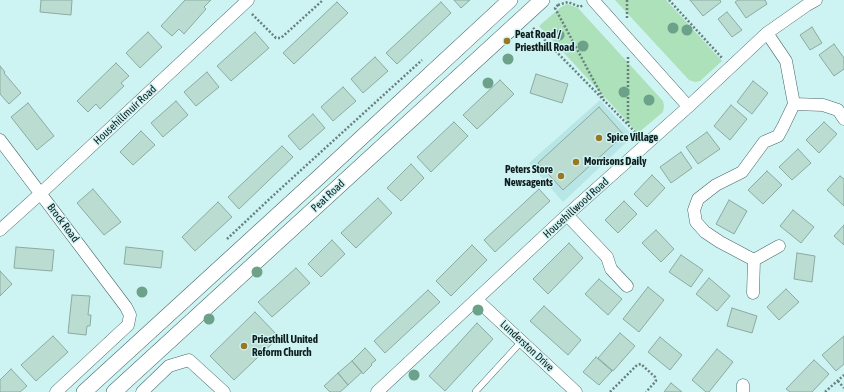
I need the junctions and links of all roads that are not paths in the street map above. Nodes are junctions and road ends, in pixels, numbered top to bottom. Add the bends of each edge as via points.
1 (510, 0) edge
2 (816, 0) edge
3 (548, 1) edge
4 (589, 2) edge
5 (246, 3) edge
6 (767, 33) junction
7 (794, 104) junction
8 (688, 107) junction
9 (844, 119) edge
10 (0, 140) edge
11 (41, 193) junction
12 (567, 215) junction
13 (0, 230) edge
14 (778, 246) dead end
15 (754, 260) junction
16 (627, 286) dead end
17 (753, 293) dead end
18 (477, 300) junction
19 (521, 342) junction
20 (93, 389) edge
21 (476, 391) dead end
22 (56, 392) edge
23 (114, 392) edge
24 (142, 392) edge
25 (224, 392) edge
26 (378, 392) edge
27 (576, 392) edge

1 - 20 street, Peat Road
2 - 6 street, Househillwood Road
3 - 23 street, Peat Road via 523,17
4 - 8 street via 628,38
5 - 11 street, Househillmuir Road
6 - 7 street via 786,61
6 - 8 street, Househillwood Road
7 - 9 street via 823,105 838,110
7 - 15 street via 778,136 764,142 742,172 716,185 698,199 694,210 696,222 705,232
8 - 12 street, Househillwood Road
10 - 11 street, Brock Road
11 - 13 street, Househillmuir Road
11 - 22 street, Brock Road via 130,315 128,325
12 - 16 street via 607,257 611,269
12 - 18 street, Househillwood Road
14 - 15 street
15 - 17 street
18 - 19 street, Lunderston Drive
18 - 26 street, Househillwood Road
19 - 21 lane
19 - 27 street, Lunderston Drive
24 - 25 street via 169,366 189,360

